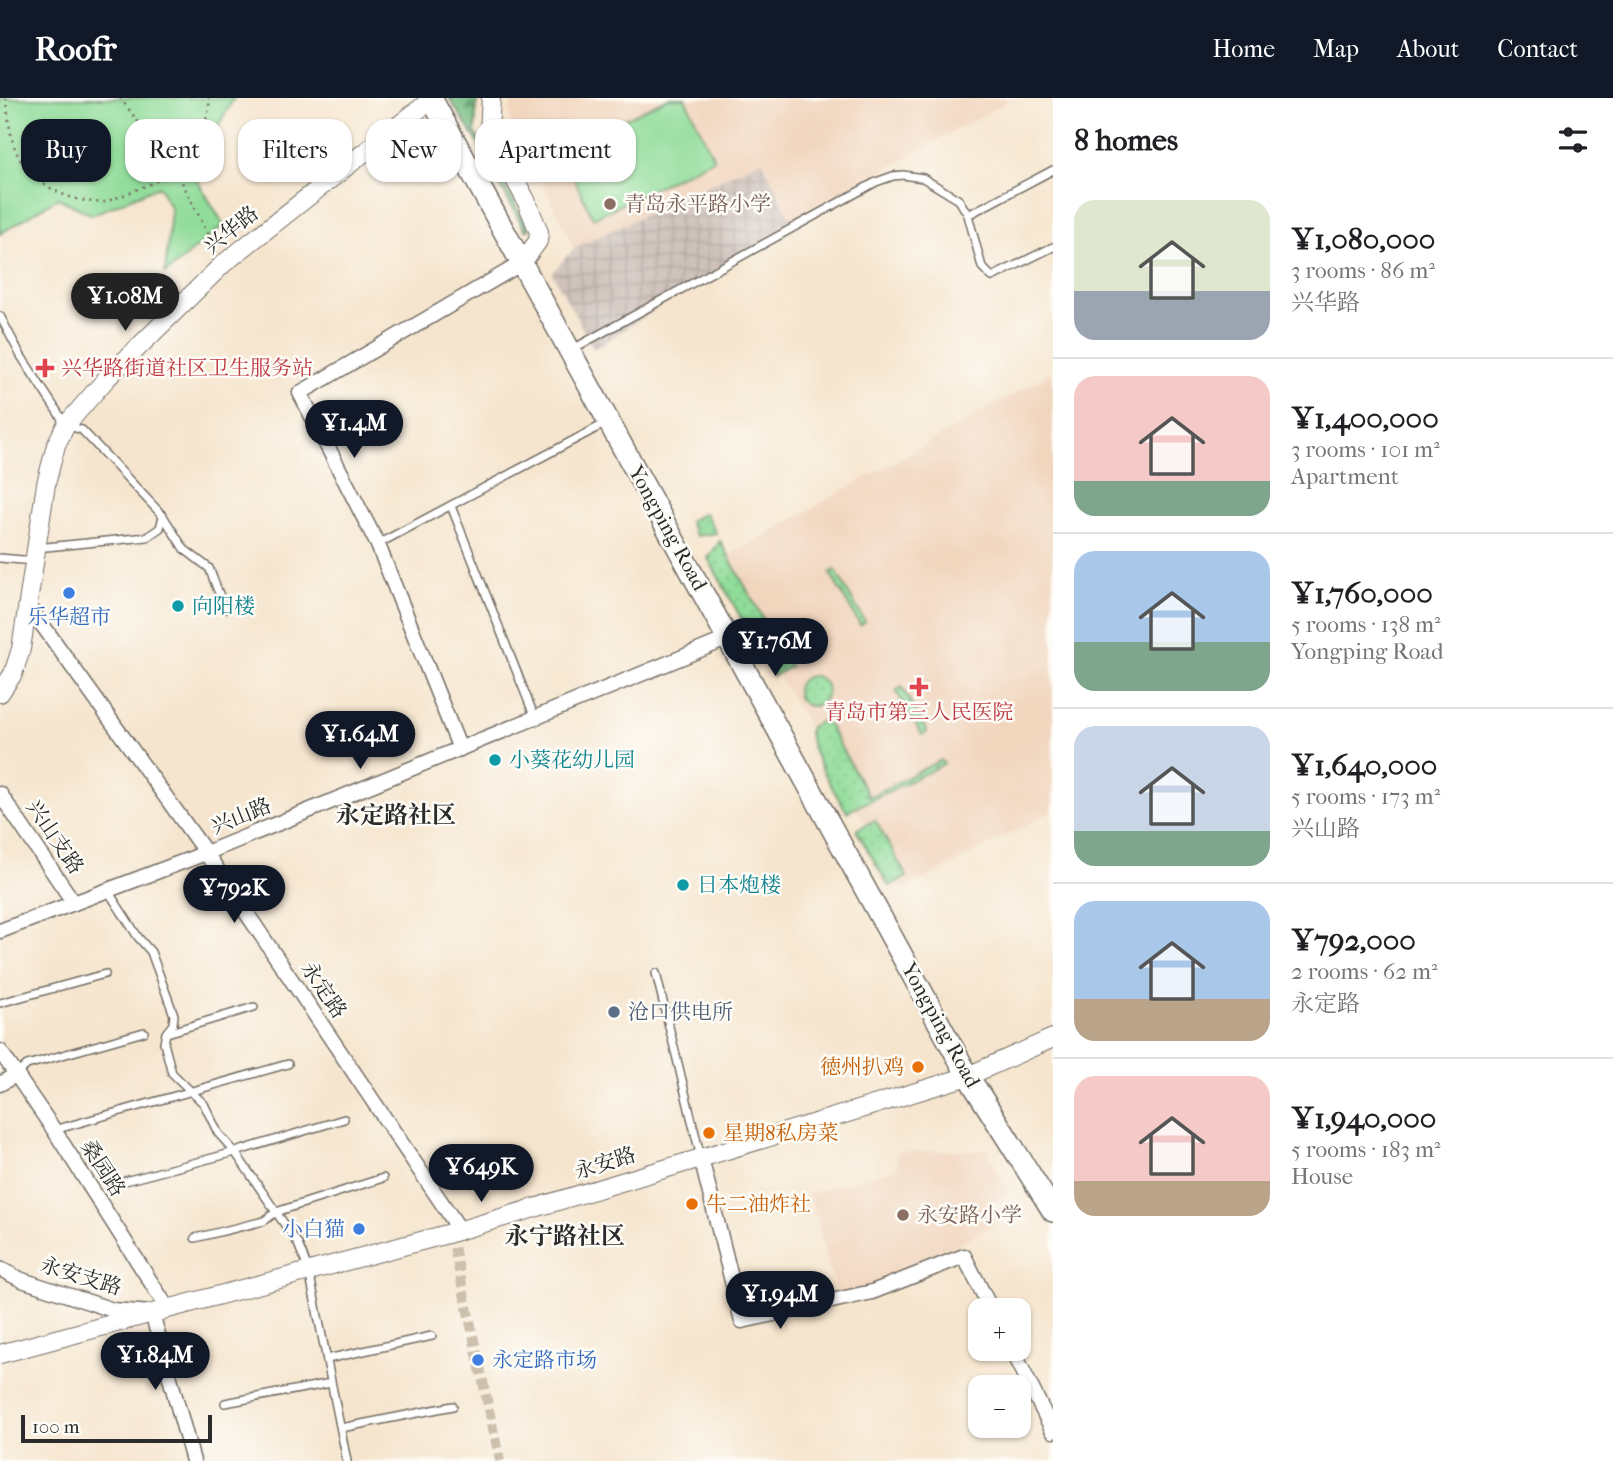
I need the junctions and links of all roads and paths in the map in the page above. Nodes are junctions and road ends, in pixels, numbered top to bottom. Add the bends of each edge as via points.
1 (6, 98) edge
2 (120, 98) edge
3 (209, 98) edge
4 (491, 98) edge
5 (432, 99) edge
6 (136, 119) edge
7 (206, 119) edge
8 (1053, 170) edge
9 (153, 182) edge
10 (182, 182) edge
11 (968, 215) junction
12 (1053, 247) edge
13 (522, 263) junction
14 (223, 264) junction
15 (1, 319) edge
16 (570, 351) junction
17 (609, 422) junction
18 (66, 425) junction
19 (451, 506) junction
20 (163, 516) junction
21 (378, 545) junction
22 (35, 554) junction
23 (0, 558) edge
24 (28, 605) junction
25 (225, 609) dead end
26 (729, 638) junction
27 (0, 693) edge
28 (535, 718) junction
29 (460, 749) junction
30 (0, 794) edge
31 (206, 853) junction
32 (108, 891) junction
33 (74, 903) junction
34 (0, 931) edge
35 (656, 973) dead end
36 (105, 974) dead end
37 (0, 1003) edge
38 (254, 1007) dead end
39 (144, 1032) dead end
40 (166, 1033) junction
41 (1053, 1038) edge
42 (0, 1051) edge
43 (288, 1063) dead end
44 (17, 1074) junction
45 (968, 1076) junction
46 (0, 1084) edge
47 (192, 1091) junction
48 (344, 1119) dead end
49 (54, 1130) junction
50 (235, 1152) junction
51 (701, 1158) junction
52 (383, 1178) dead end
53 (125, 1181) dead end
54 (1053, 1211) edge
55 (276, 1212) junction
56 (460, 1230) junction
57 (195, 1238) dead end
58 (0, 1269) edge
59 (309, 1271) junction
60 (985, 1298) edge
61 (160, 1311) junction
62 (432, 1336) dead end
63 (0, 1353) edge
64 (327, 1359) junction
65 (1018, 1361) edge
66 (331, 1383) junction
67 (225, 1404) dead end
68 (453, 1406) dead end
69 (341, 1428) junction
70 (1053, 1431) edge
71 (193, 1461) edge
72 (347, 1461) edge

1 - 9 path via 12,142 26,168 46,185 75,199 105,202
2 - 6 path
3 - 7 path
4 - 13 street via 489,131 539,232
5 - 13 main road, Yongping Road
5 - 14 street, 兴华路
8 - 11 lane
10 - 14 path
11 - 12 lane via 982,267 992,277
11 - 16 lane via 959,200 923,178 893,176
13 - 16 main road, Yongping Road
13 - 21 street via 300,393
14 - 18 street, 兴华路
15 - 18 lane
16 - 17 main road, Yongping Road
17 - 19 lane
17 - 26 main road, Yongping Road
18 - 20 lane via 82,430
18 - 22 street, 兴华路 via 46,484
19 - 21 lane
19 - 28 lane
20 - 22 lane via 160,528 147,537
20 - 25 lane via 184,550 209,568
21 - 29 street
22 - 23 lane
22 - 24 street, 兴华路
24 - 27 street, 兴华路 via 21,649 13,674
24 - 31 street, 永定路
26 - 28 street, 兴山路
26 - 45 main road, Yongping Road
28 - 29 street, 兴山路
29 - 31 street, 兴山路
30 - 33 street, 兴山支路
31 - 32 street, 兴山路
31 - 56 street, 永定路
32 - 33 street, 兴山路
32 - 40 lane via 151,952 174,1015
33 - 34 street, 兴山路
35 - 51 lane
36 - 37 lane
38 - 40 lane
39 - 44 lane via 27,1065
40 - 47 lane via 164,1043 173,1073
41 - 45 street, 永安路
42 - 44 street, 桑园路
43 - 47 lane
44 - 46 street
44 - 49 street, 桑园路
45 - 51 street, 永安路
45 - 54 main road, Yongping Road
47 - 49 lane
47 - 50 lane
48 - 50 lane
49 - 61 street, 桑园路
50 - 53 lane
50 - 55 lane
51 - 56 street, 永安路
51 - 60 street via 742,1321 872,1292 964,1256
52 - 55 lane
55 - 57 lane via 264,1221
55 - 59 lane via 298,1244
56 - 59 street, 永安路
58 - 61 street, 永安支路 via 113,1310
59 - 61 street, 永安路
59 - 64 lane
61 - 63 street, 永安路
61 - 71 street, 桑园路
62 - 64 lane
64 - 66 lane
65 - 70 street
66 - 67 lane
66 - 69 lane
68 - 69 lane
69 - 72 lane

